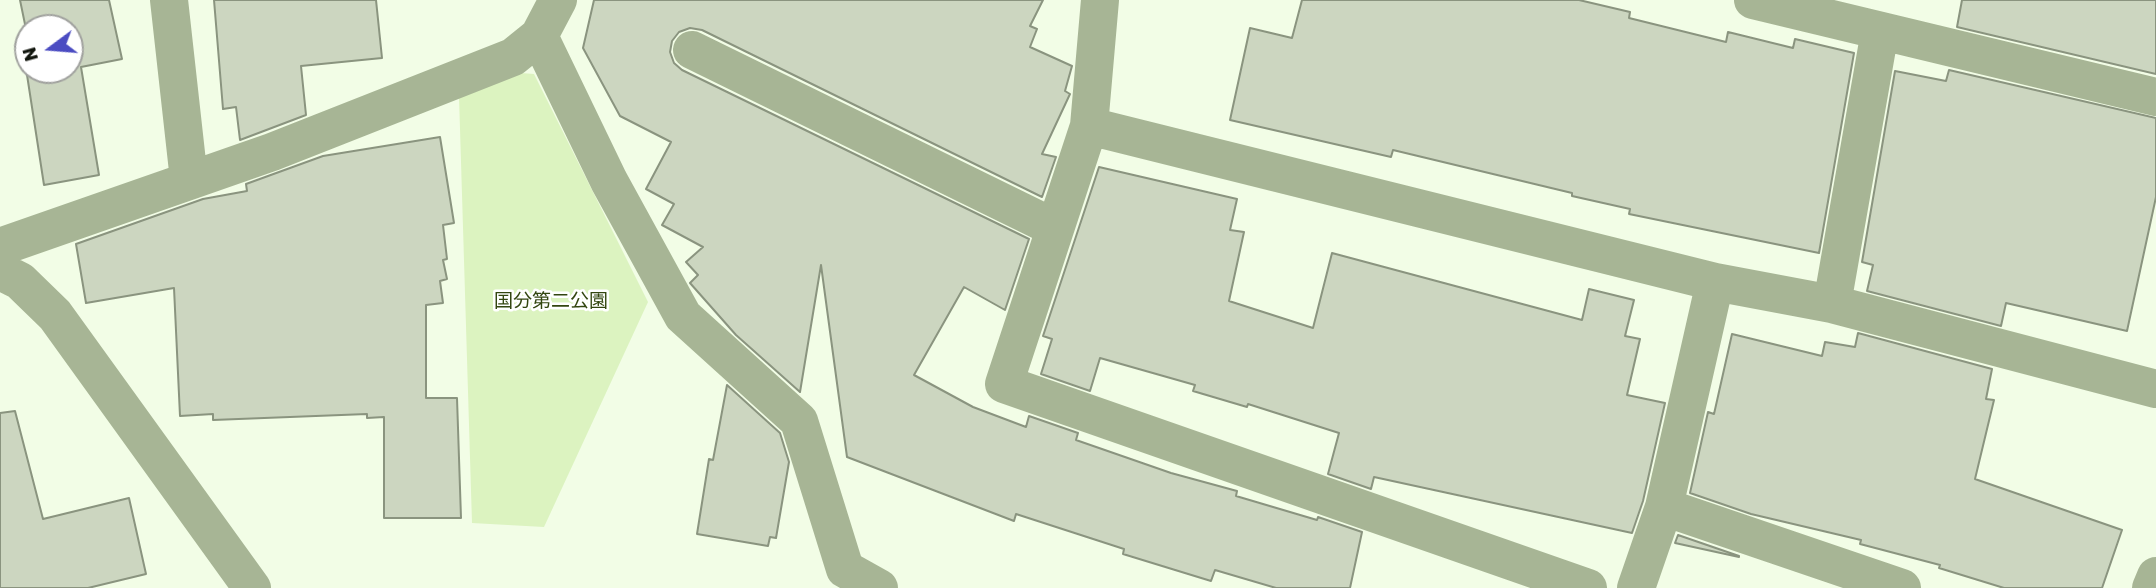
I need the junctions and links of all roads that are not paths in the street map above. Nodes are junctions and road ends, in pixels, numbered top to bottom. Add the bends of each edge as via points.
1 (169, 0) edge
2 (558, 0) edge
3 (1100, 0) edge
4 (1753, 0) edge
5 (1880, 31) junction
6 (539, 36) junction
7 (692, 50) dead end
8 (2156, 97) edge
9 (1088, 126) junction
10 (189, 180) junction
11 (1055, 228) junction
12 (0, 247) edge
13 (0, 271) edge
14 (1715, 282) junction
15 (1832, 304) junction
16 (2156, 389) edge
17 (1664, 507) junction
18 (2156, 576) edge
19 (252, 588) edge
20 (879, 588) edge
21 (1588, 588) edge
22 (1636, 588) edge
23 (1902, 588) edge
24 (2151, 588) edge

1 - 10 street
2 - 6 street
3 - 9 street
4 - 5 street
5 - 8 street
5 - 15 street
6 - 10 street via 513,57 307,139
6 - 20 street via 609,181 682,316 799,421 845,569
7 - 11 street
9 - 11 street
9 - 14 street
10 - 12 street
11 - 21 street via 1004,384
13 - 19 street via 20,281 55,315
14 - 15 street
14 - 17 street
15 - 16 street
17 - 22 street
17 - 23 street
18 - 24 street

